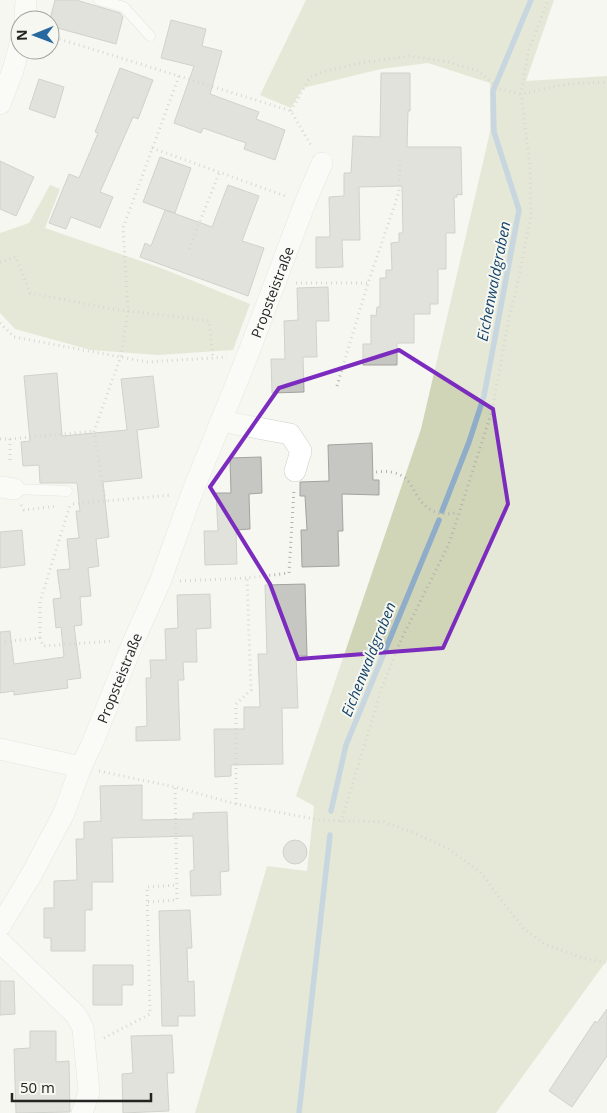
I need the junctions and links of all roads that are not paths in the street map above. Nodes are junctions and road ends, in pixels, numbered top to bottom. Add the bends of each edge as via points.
1 (99, 0) edge
2 (150, 36) dead end
3 (16, 60) edge
4 (0, 104) edge
5 (322, 163) road end
6 (221, 420) junction
7 (294, 471) road end
8 (7, 488) edge
9 (67, 491) dead end
10 (0, 748) edge
11 (81, 767) junction
12 (0, 926) edge
13 (0, 942) edge
14 (82, 1113) edge

1 - 2 lane via 124,7
3 - 4 street
5 - 6 street, Propsteistraße
6 - 7 street via 290,434 301,451
6 - 11 street, Propsteistraße via 160,582
8 - 9 lane
10 - 11 street
11 - 12 street, Propsteistraße via 64,814
13 - 14 street via 76,1015 83,1028 89,1092

